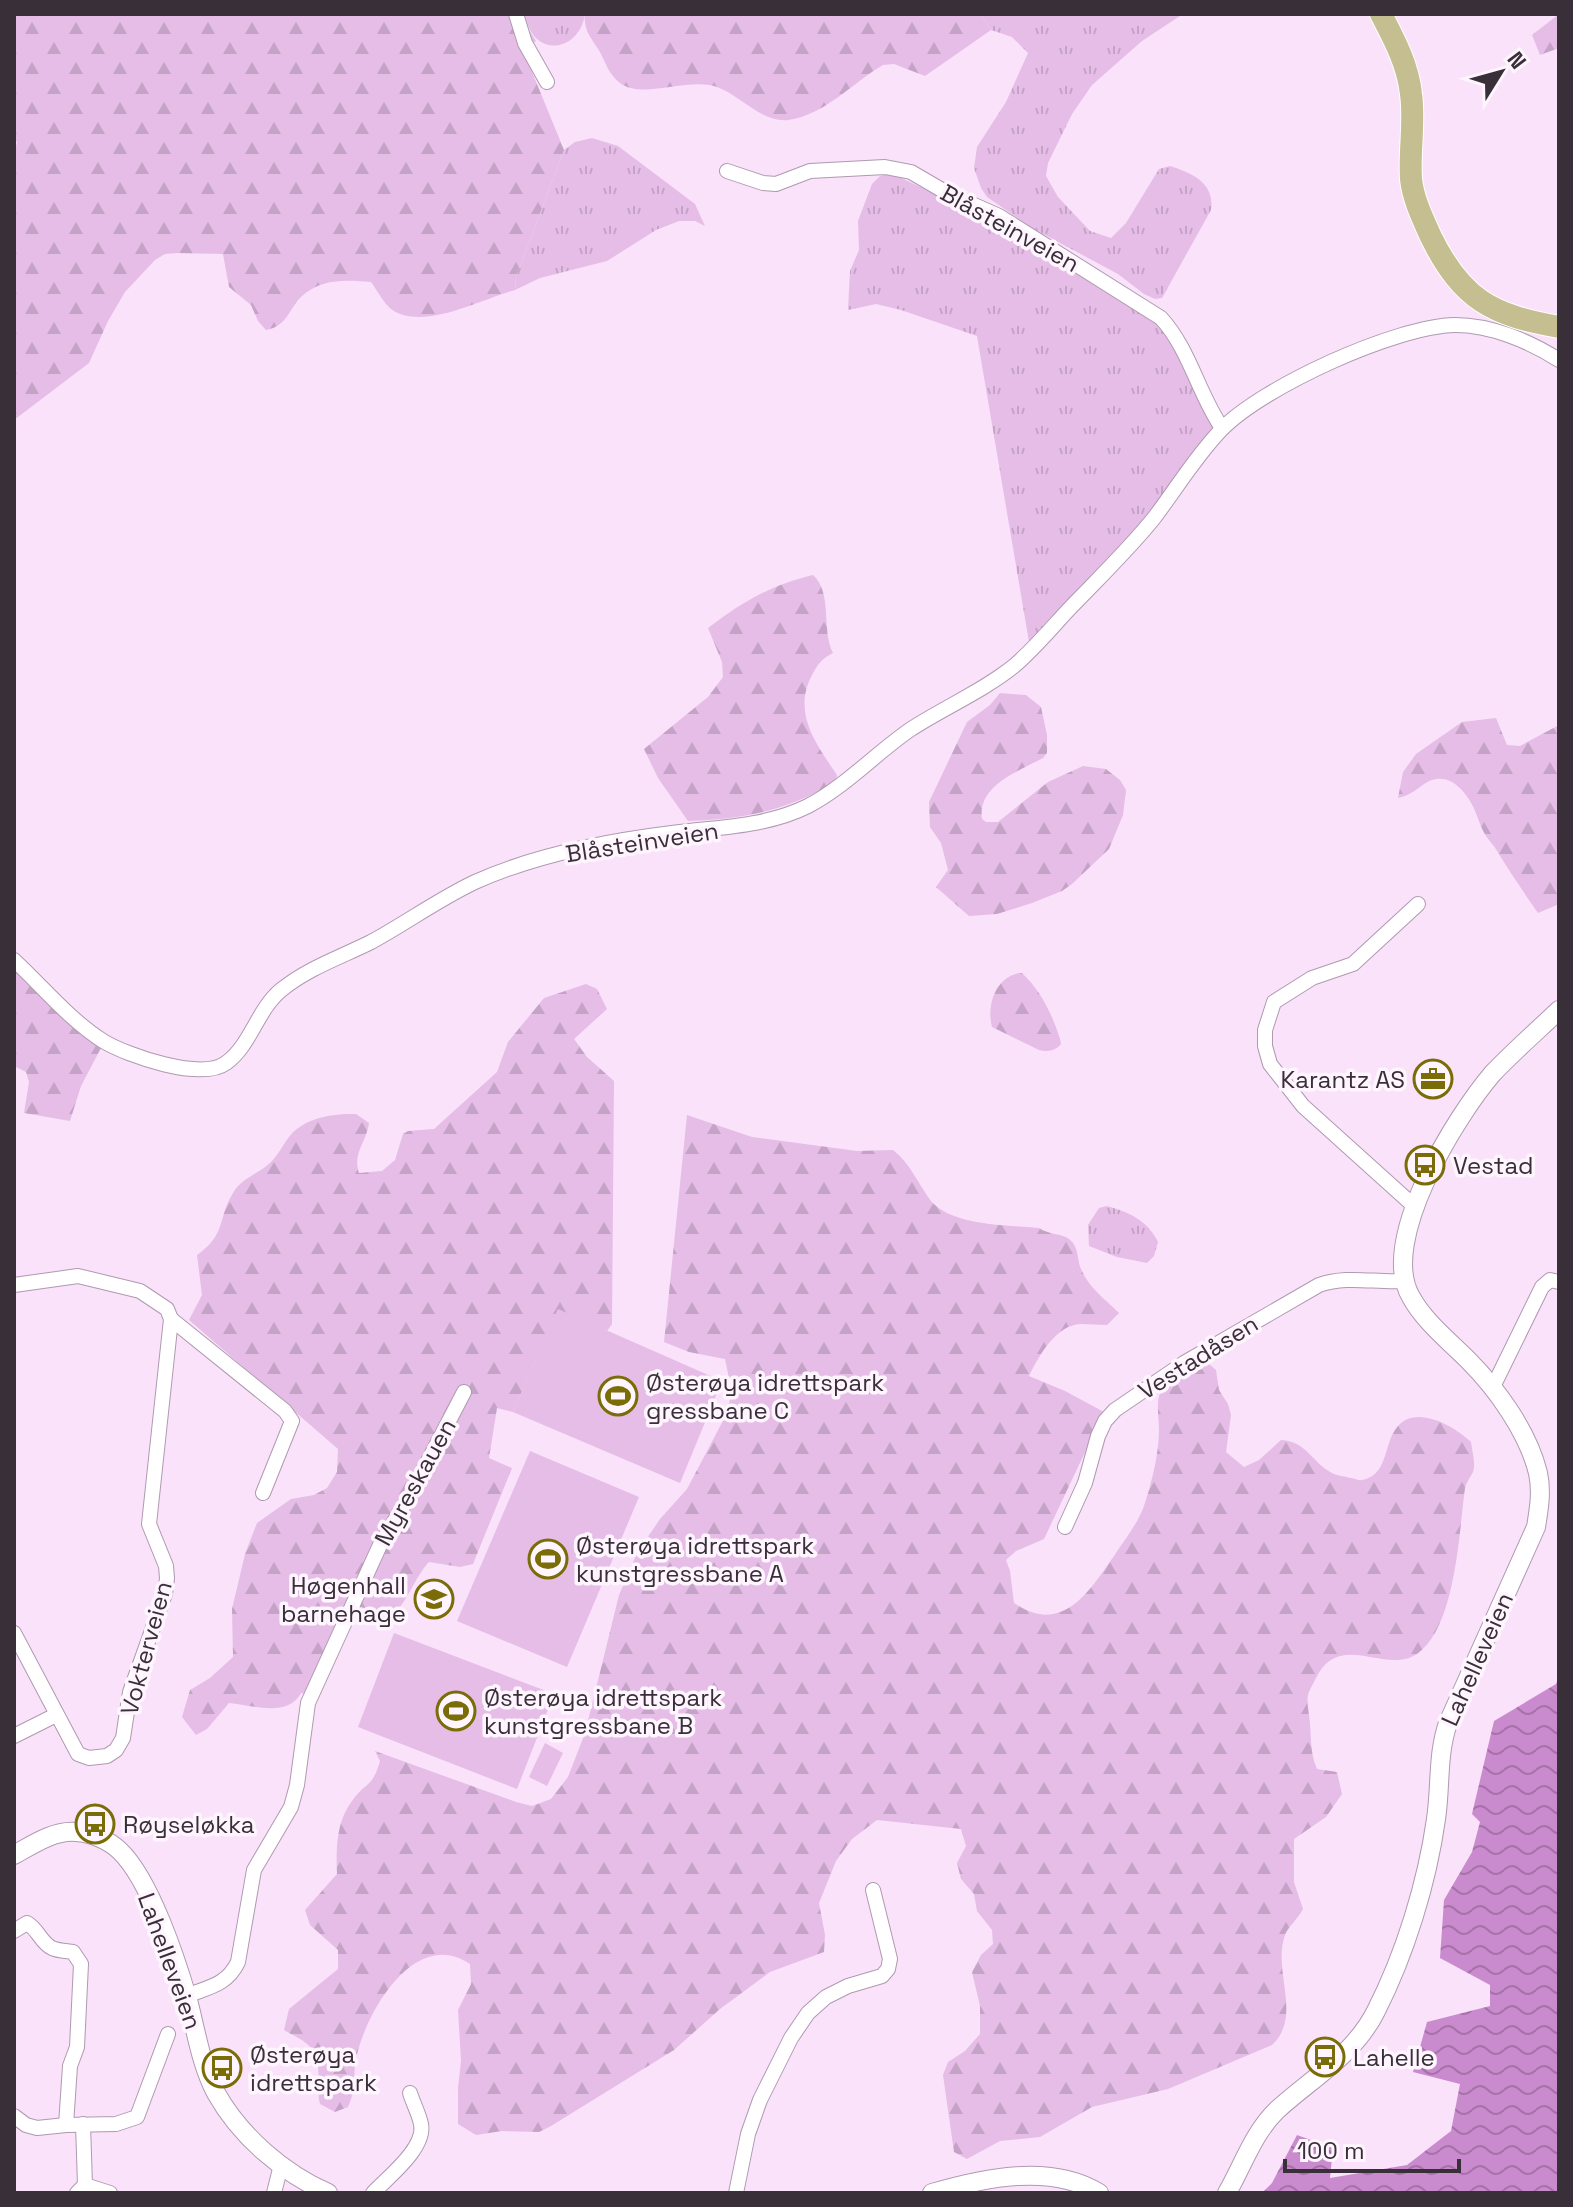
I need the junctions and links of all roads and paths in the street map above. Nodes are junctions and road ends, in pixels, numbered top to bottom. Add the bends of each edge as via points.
1 (516, 14) edge
2 (1381, 14) edge
3 (547, 82) dead end
4 (727, 171) dead end
5 (1559, 327) edge
6 (1559, 360) edge
7 (1222, 428) junction
8 (1418, 904) dead end
9 (14, 960) edge
10 (1559, 1010) edge
11 (1414, 1206) junction
12 (1404, 1281) junction
13 (1559, 1282) edge
14 (14, 1285) edge
15 (171, 1319) junction
16 (1492, 1389) junction
17 (464, 1392) dead end
18 (263, 1493) dead end
19 (1065, 1527) dead end
20 (14, 1633) edge
21 (56, 1715) junction
22 (14, 1736) edge
23 (14, 1855) edge
24 (873, 1890) dead end
25 (14, 1931) edge
26 (186, 1996) junction
27 (168, 2034) dead end
28 (410, 2093) dead end
29 (14, 2116) edge
30 (83, 2124) junction
31 (66, 2125) junction
32 (281, 2165) junction
33 (81, 2189) edge
34 (110, 2193) edge
35 (274, 2193) edge
36 (328, 2193) edge
37 (373, 2193) edge
38 (736, 2193) edge
39 (932, 2193) edge
40 (1099, 2193) edge
41 (1227, 2193) edge

1 - 3 street
2 - 5 main road via 1408,76 1411,181 1442,259 1477,300 1517,318
4 - 7 street, Blåsteinveien via 776,184 810,171 896,169 999,216 1161,318 1183,348
6 - 7 street, Blåsteinveien via 1506,334 1470,326 1434,327 1297,379
7 - 9 street, Blåsteinveien via 1150,523 1014,666 912,729 836,788 805,807 765,821 593,847 474,883 279,991 233,1057 215,1069 169,1064 105,1042
8 - 11 street via 1353,964 1312,978 1274,1002 1265,1030 1270,1064 1303,1106
10 - 11 street via 1476,1096
11 - 12 street via 1403,1245
12 - 16 street, Lahelleveien via 1410,1297
12 - 19 street, Vestadåsen via 1337,1279 1319,1285 1184,1363 1115,1410 1098,1436
13 - 16 street via 1550,1280 1542,1287
14 - 15 street via 78,1276 140,1291 167,1309
15 - 18 street via 292,1421
15 - 21 street, Vokterveien via 149,1524 167,1578 130,1692 123,1738 107,1756 89,1758 78,1754
16 - 41 street, Lahelleveien via 1532,1454 1541,1493 1539,1511 1440,1745 1435,1830 1413,1916 1366,2029 1268,2120
17 - 26 street, Myreskauen via 380,1545 308,1703 291,1807 254,1870 238,1962 228,1979
20 - 21 street, Vokterveien
21 - 22 street
23 - 26 street, Lahelleveien via 52,1836 76,1832 107,1841 120,1851 160,1921
24 - 38 street via 888,1969 826,1997 808,2013 760,2100
25 - 31 street via 33,1925 47,1945 73,1952 81,1964
26 - 32 street, Lahelleveien via 214,2090 240,2127
27 - 30 street via 137,2117 116,2124
28 - 37 street via 422,2127 419,2140
29 - 31 street via 37,2128
30 - 31 street
30 - 33 street
32 - 35 street
32 - 36 street, Lahelleveien
33 - 34 street
39 - 40 street via 981,2181 1037,2176 1076,2181

